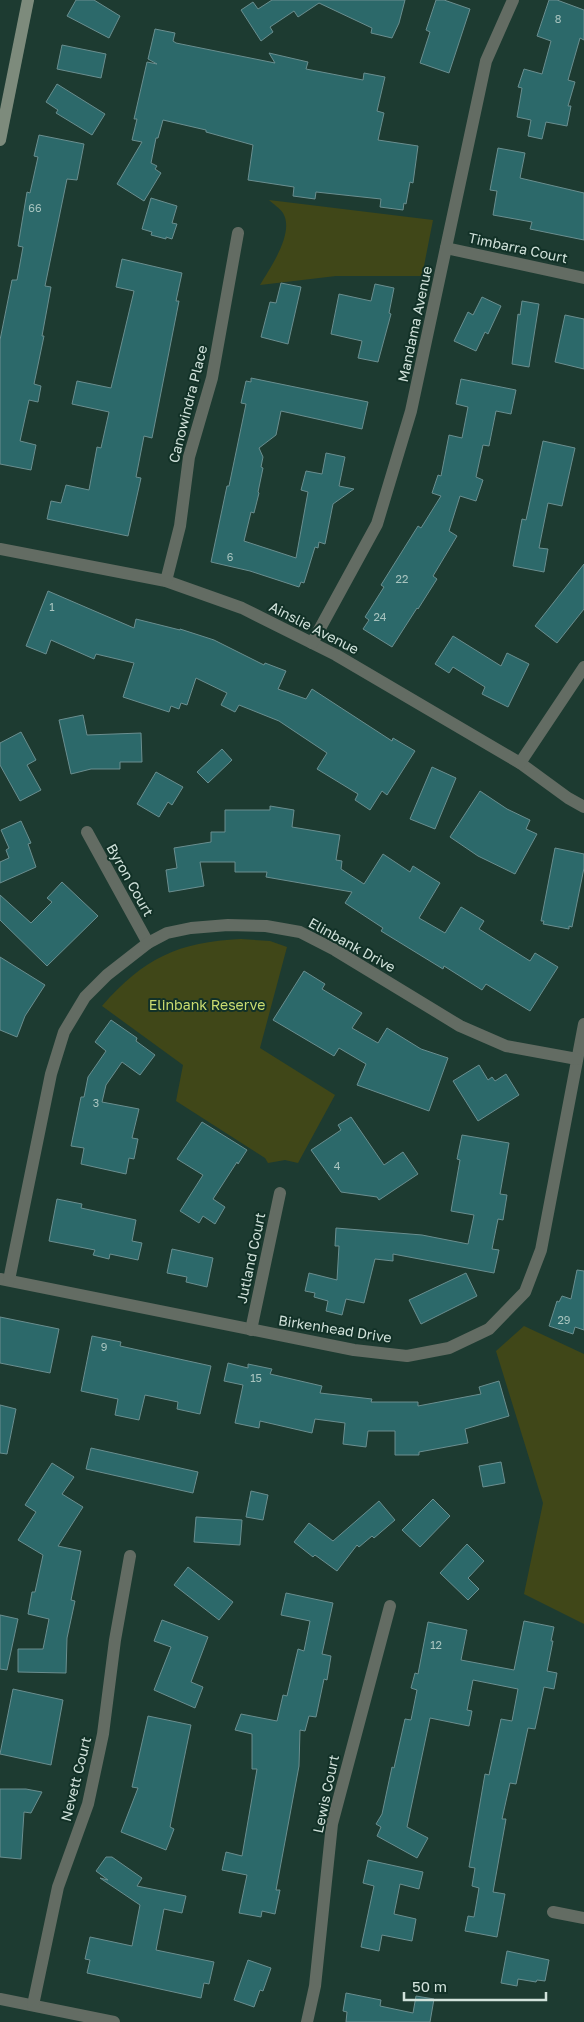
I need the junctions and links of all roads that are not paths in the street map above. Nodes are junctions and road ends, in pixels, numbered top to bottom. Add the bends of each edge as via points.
1 (28, 0) edge
2 (513, 0) edge
3 (0, 138) edge
4 (238, 233) dead end
5 (446, 248) junction
6 (584, 278) edge
7 (0, 550) edge
8 (166, 581) junction
9 (312, 642) junction
10 (584, 667) edge
11 (520, 763) junction
12 (584, 807) edge
13 (87, 832) dead end
14 (148, 942) junction
15 (584, 1024) edge
16 (577, 1059) junction
17 (280, 1193) dead end
18 (4, 1279) edge
19 (251, 1330) junction
20 (130, 1556) dead end
21 (390, 1606) dead end
22 (553, 1912) dead end
23 (584, 1918) edge
24 (0, 1998) edge
25 (33, 2005) junction
26 (114, 2022) edge
27 (307, 2022) edge

1 - 3 main road
2 - 5 street, Mandama Avenue via 486,62
4 - 8 street, Canowindra Place via 212,378 189,457 180,526
5 - 6 street, Timbarra Court
5 - 9 street, Mandama Avenue via 411,411 377,524
7 - 8 street, Ainslie Avenue
8 - 9 street, Ainslie Avenue via 242,608
9 - 11 street, Ainslie Avenue
10 - 11 street
11 - 12 street, Ainslie Avenue
13 - 14 street, Byron Court
14 - 16 street, Elinbank Drive via 167,933 228,925 266,926 300,932 469,1030 506,1046
14 - 18 street, Elinbank Drive via 85,997 64,1032 51,1074
15 - 16 street, Birkenhead Drive
16 - 19 street, Birkenhead Drive via 541,1250 525,1292 489,1329 448,1348 407,1356 354,1350
17 - 19 street, Jutland Court
18 - 19 street, Birkenhead Drive
20 - 25 street, Nevett Court via 103,1734 88,1804 58,1887
21 - 27 street, Lewis Court via 332,1824 316,1976
22 - 23 street
24 - 25 street
25 - 26 street

